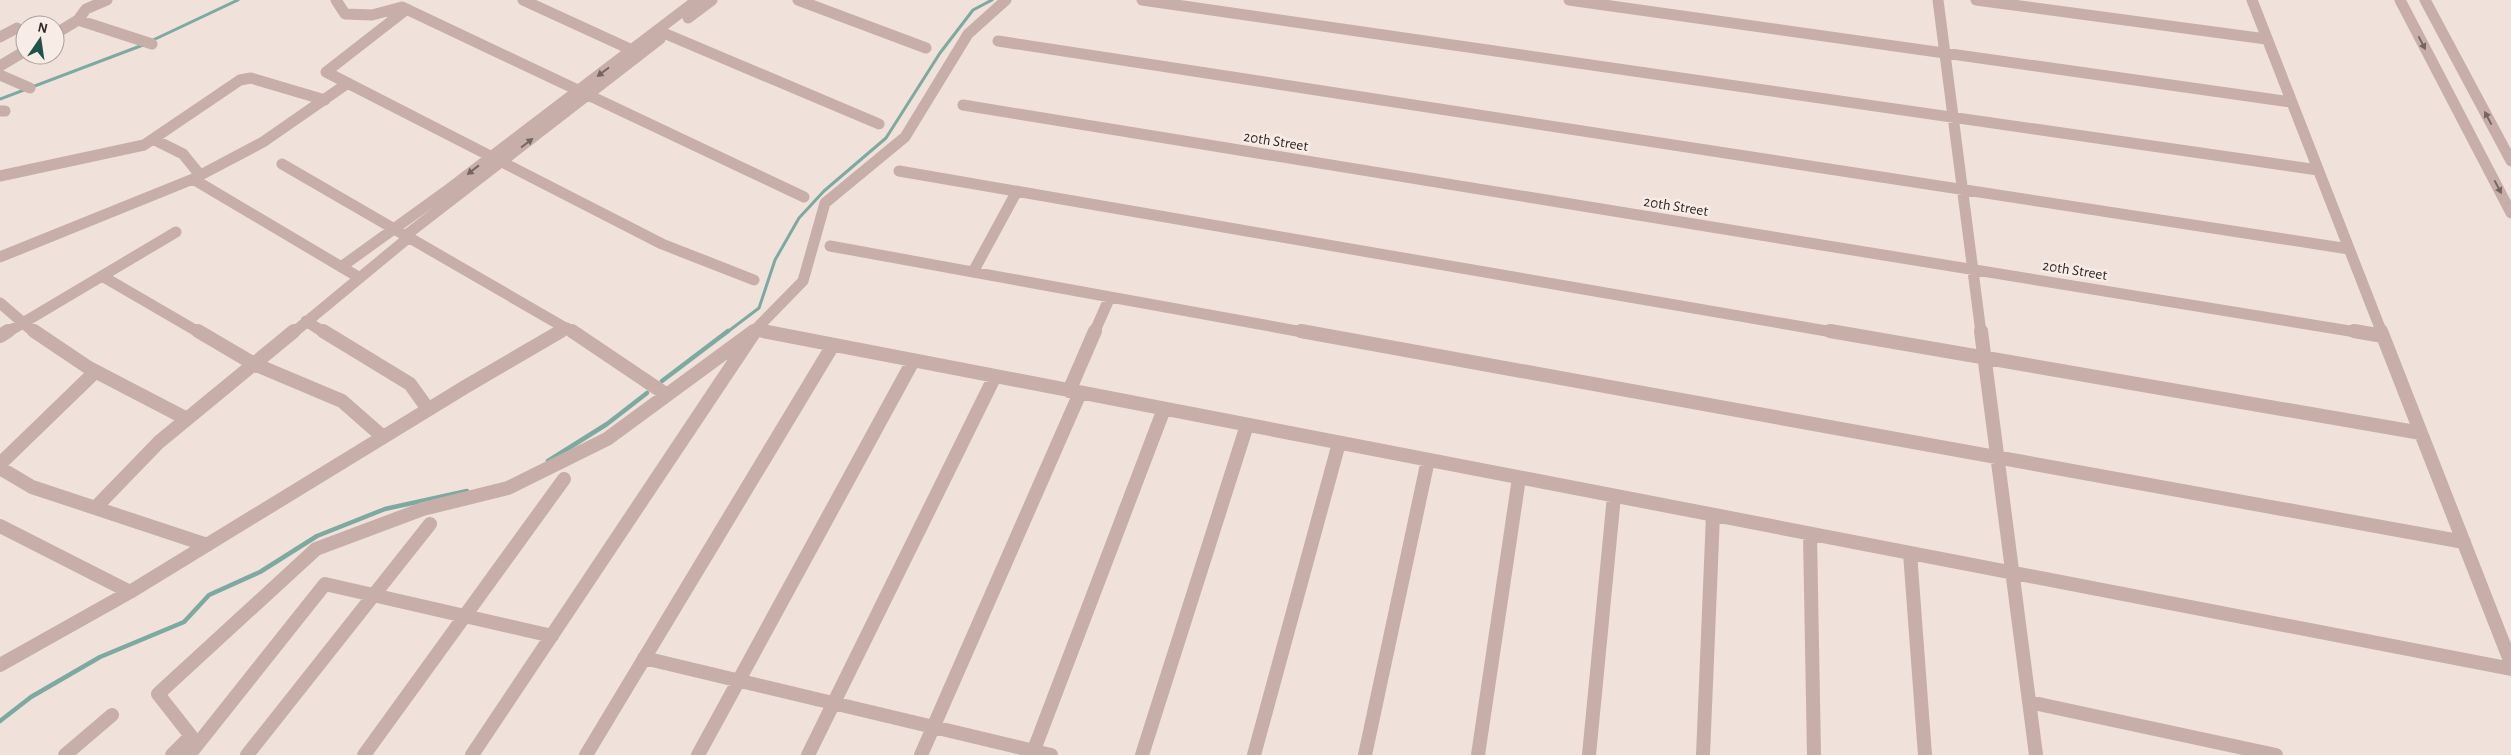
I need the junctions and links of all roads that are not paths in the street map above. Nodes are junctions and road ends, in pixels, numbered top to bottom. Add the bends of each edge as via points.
1 (107, 0) edge
2 (336, 0) edge
3 (523, 0) edge
4 (697, 0) edge
5 (712, 0) edge
6 (798, 0) edge
7 (1006, 0) edge
8 (1142, 0) edge
9 (1569, 0) edge
10 (1938, 0) edge
11 (1976, 0) edge
12 (2252, 0) edge
13 (2400, 0) edge
14 (2425, 0) edge
15 (407, 9) junction
16 (78, 20) junction
17 (65, 28) edge
18 (15, 29) edge
19 (666, 34) junction
20 (0, 38) edge
21 (2266, 39) junction
22 (998, 41) dead end
23 (152, 44) dead end
24 (926, 48) dead end
25 (632, 50) junction
26 (1945, 54) junction
27 (15, 57) edge
28 (0, 66) edge
29 (0, 75) edge
30 (348, 83) junction
31 (30, 88) dead end
32 (578, 90) junction
33 (588, 95) junction
34 (325, 100) junction
35 (2291, 102) junction
36 (963, 105) dead end
37 (1954, 118) junction
38 (879, 124) dead end
39 (153, 139) junction
40 (492, 156) junction
41 (502, 161) junction
42 (2511, 161) edge
43 (282, 164) dead end
44 (2318, 170) junction
45 (899, 171) dead end
46 (0, 176) edge
47 (197, 177) junction
48 (1963, 189) junction
49 (1017, 191) junction
50 (804, 197) dead end
51 (2511, 213) edge
52 (393, 230) junction
53 (176, 232) dead end
54 (407, 237) junction
55 (830, 246) dead end
56 (2349, 249) junction
57 (0, 257) edge
58 (341, 266) junction
59 (1973, 269) junction
60 (973, 272) junction
61 (102, 276) junction
62 (360, 278) junction
63 (754, 280) dead end
64 (1110, 297) junction
65 (0, 303) edge
66 (306, 322) junction
67 (21, 323) junction
68 (567, 328) junction
69 (756, 330) junction
70 (0, 336) edge
71 (2383, 336) junction
72 (833, 345) junction
73 (1985, 358) junction
74 (913, 361) junction
75 (254, 364) junction
76 (95, 372) junction
77 (995, 376) junction
78 (1075, 392) junction
79 (667, 395) junction
80 (428, 409) junction
81 (1164, 409) junction
82 (187, 418) junction
83 (1248, 425) junction
84 (2421, 433) junction
85 (383, 437) junction
86 (1339, 443) junction
87 (1998, 456) junction
88 (1428, 460) junction
89 (0, 466) edge
90 (1519, 478) junction
91 (564, 479) dead end
92 (1614, 496) junction
93 (96, 508) junction
94 (1713, 515) junction
95 (430, 524) dead end
96 (0, 526) edge
97 (1810, 534) junction
98 (2464, 542) junction
99 (207, 545) junction
100 (1910, 553) junction
101 (2012, 573) junction
102 (130, 592) junction
103 (376, 594) junction
104 (464, 615) junction
105 (552, 636) junction
106 (644, 658) junction
107 (2511, 663) edge
108 (0, 665) edge
109 (2511, 669) edge
110 (738, 681) junction
111 (2029, 702) junction
112 (834, 703) junction
113 (112, 715) dead end
114 (934, 727) junction
115 (1033, 753) edge
116 (65, 755) edge
117 (172, 755) edge
118 (188, 755) edge
119 (247, 755) edge
120 (364, 755) edge
121 (472, 755) edge
122 (586, 755) edge
123 (698, 755) edge
124 (808, 755) edge
125 (922, 755) edge
126 (1051, 755) edge
127 (1142, 755) edge
128 (1254, 755) edge
129 (1365, 755) edge
130 (1478, 755) edge
131 (1589, 755) edge
132 (1703, 755) edge
133 (1814, 755) edge
134 (1925, 755) edge
135 (2036, 755) edge
136 (2276, 755) edge

1 - 16 street via 86,9
2 - 15 street via 345,14 372,15 402,7
3 - 25 street
4 - 25 street
5 - 19 street
6 - 24 street
7 - 69 street via 968,34 905,137 825,203 802,281
8 - 37 street
9 - 26 street
10 - 26 street
11 - 21 street
12 - 21 street
13 -> 51 street
42 -> 14 street
15 - 30 street via 326,72
15 - 32 street
16 - 17 street
16 - 23 street
18 - 20 street
19 - 33 street
19 - 38 street
21 - 35 street
22 - 48 street
25 -> 32 street
26 - 35 street
26 - 37 street
27 - 28 street
29 - 31 street
30 - 34 street
30 - 40 street
32 - 33 street
32 - 40 street
41 -> 33 street
33 - 50 street
34 - 39 street via 251,78 240,80
34 - 47 street via 263,142
35 - 44 street
36 - 59 street, 20th Street
37 - 44 street
37 - 48 street
39 - 46 street via 144,145
39 - 47 street via 183,154
40 - 41 street
40 -> 52 street
41 - 54 street
41 - 63 street via 662,244
43 - 52 street
44 - 56 street
45 - 49 street
47 - 57 street
47 - 58 street
48 - 56 street
48 - 59 street
49 - 60 street
49 - 73 street
52 - 54 street
52 - 58 street
53 - 61 street
54 - 62 street
54 - 68 street
55 - 60 street
56 - 71 street
58 - 62 street
59 - 71 street, 20th Street
59 - 73 street
60 - 64 street
61 - 67 street
61 - 75 street
62 - 66 street
64 - 78 street
64 - 87 street
65 - 67 street
66 - 75 street
66 - 80 street via 410,384
67 - 70 street
67 - 76 street
68 - 79 street
68 - 80 street
69 - 72 street
69 - 79 street
69 - 105 street
71 - 84 street
72 - 74 street
72 - 106 street
73 - 84 street
73 - 87 street
74 - 77 street
74 - 110 street
75 - 82 street
75 - 85 street via 342,401
76 - 82 street
76 - 89 street
77 - 78 street
77 - 112 street
78 - 81 street
78 - 114 street
79 - 117 street via 607,439 508,488 423,509 316,549 158,694 191,736
80 - 85 street
81 - 83 street
81 - 115 street
82 - 93 street via 159,442
83 - 86 street
83 - 127 street
84 - 98 street
85 - 99 street
86 - 88 street
86 - 128 street
87 - 98 street
87 - 101 street
88 - 90 street
88 - 129 street
89 - 93 street via 32,487
90 - 92 street
90 - 130 street
91 - 104 street
92 - 94 street
92 - 131 street
93 - 99 street
94 - 97 street
94 - 132 street
95 - 103 street
96 - 102 street
97 - 100 street
97 - 133 street
98 - 107 street
99 - 102 street
100 - 101 street
100 - 134 street
101 - 109 street
101 - 111 street
102 - 108 street
103 - 104 street
103 - 118 street via 325,584
103 - 119 street
104 - 105 street
104 - 120 street
105 - 121 street
106 - 110 street
106 - 122 street
110 - 112 street
110 - 123 street
111 - 135 street
111 - 136 street
112 - 114 street
112 - 124 street
113 - 116 street
114 - 115 street
114 - 125 street
115 - 126 street

